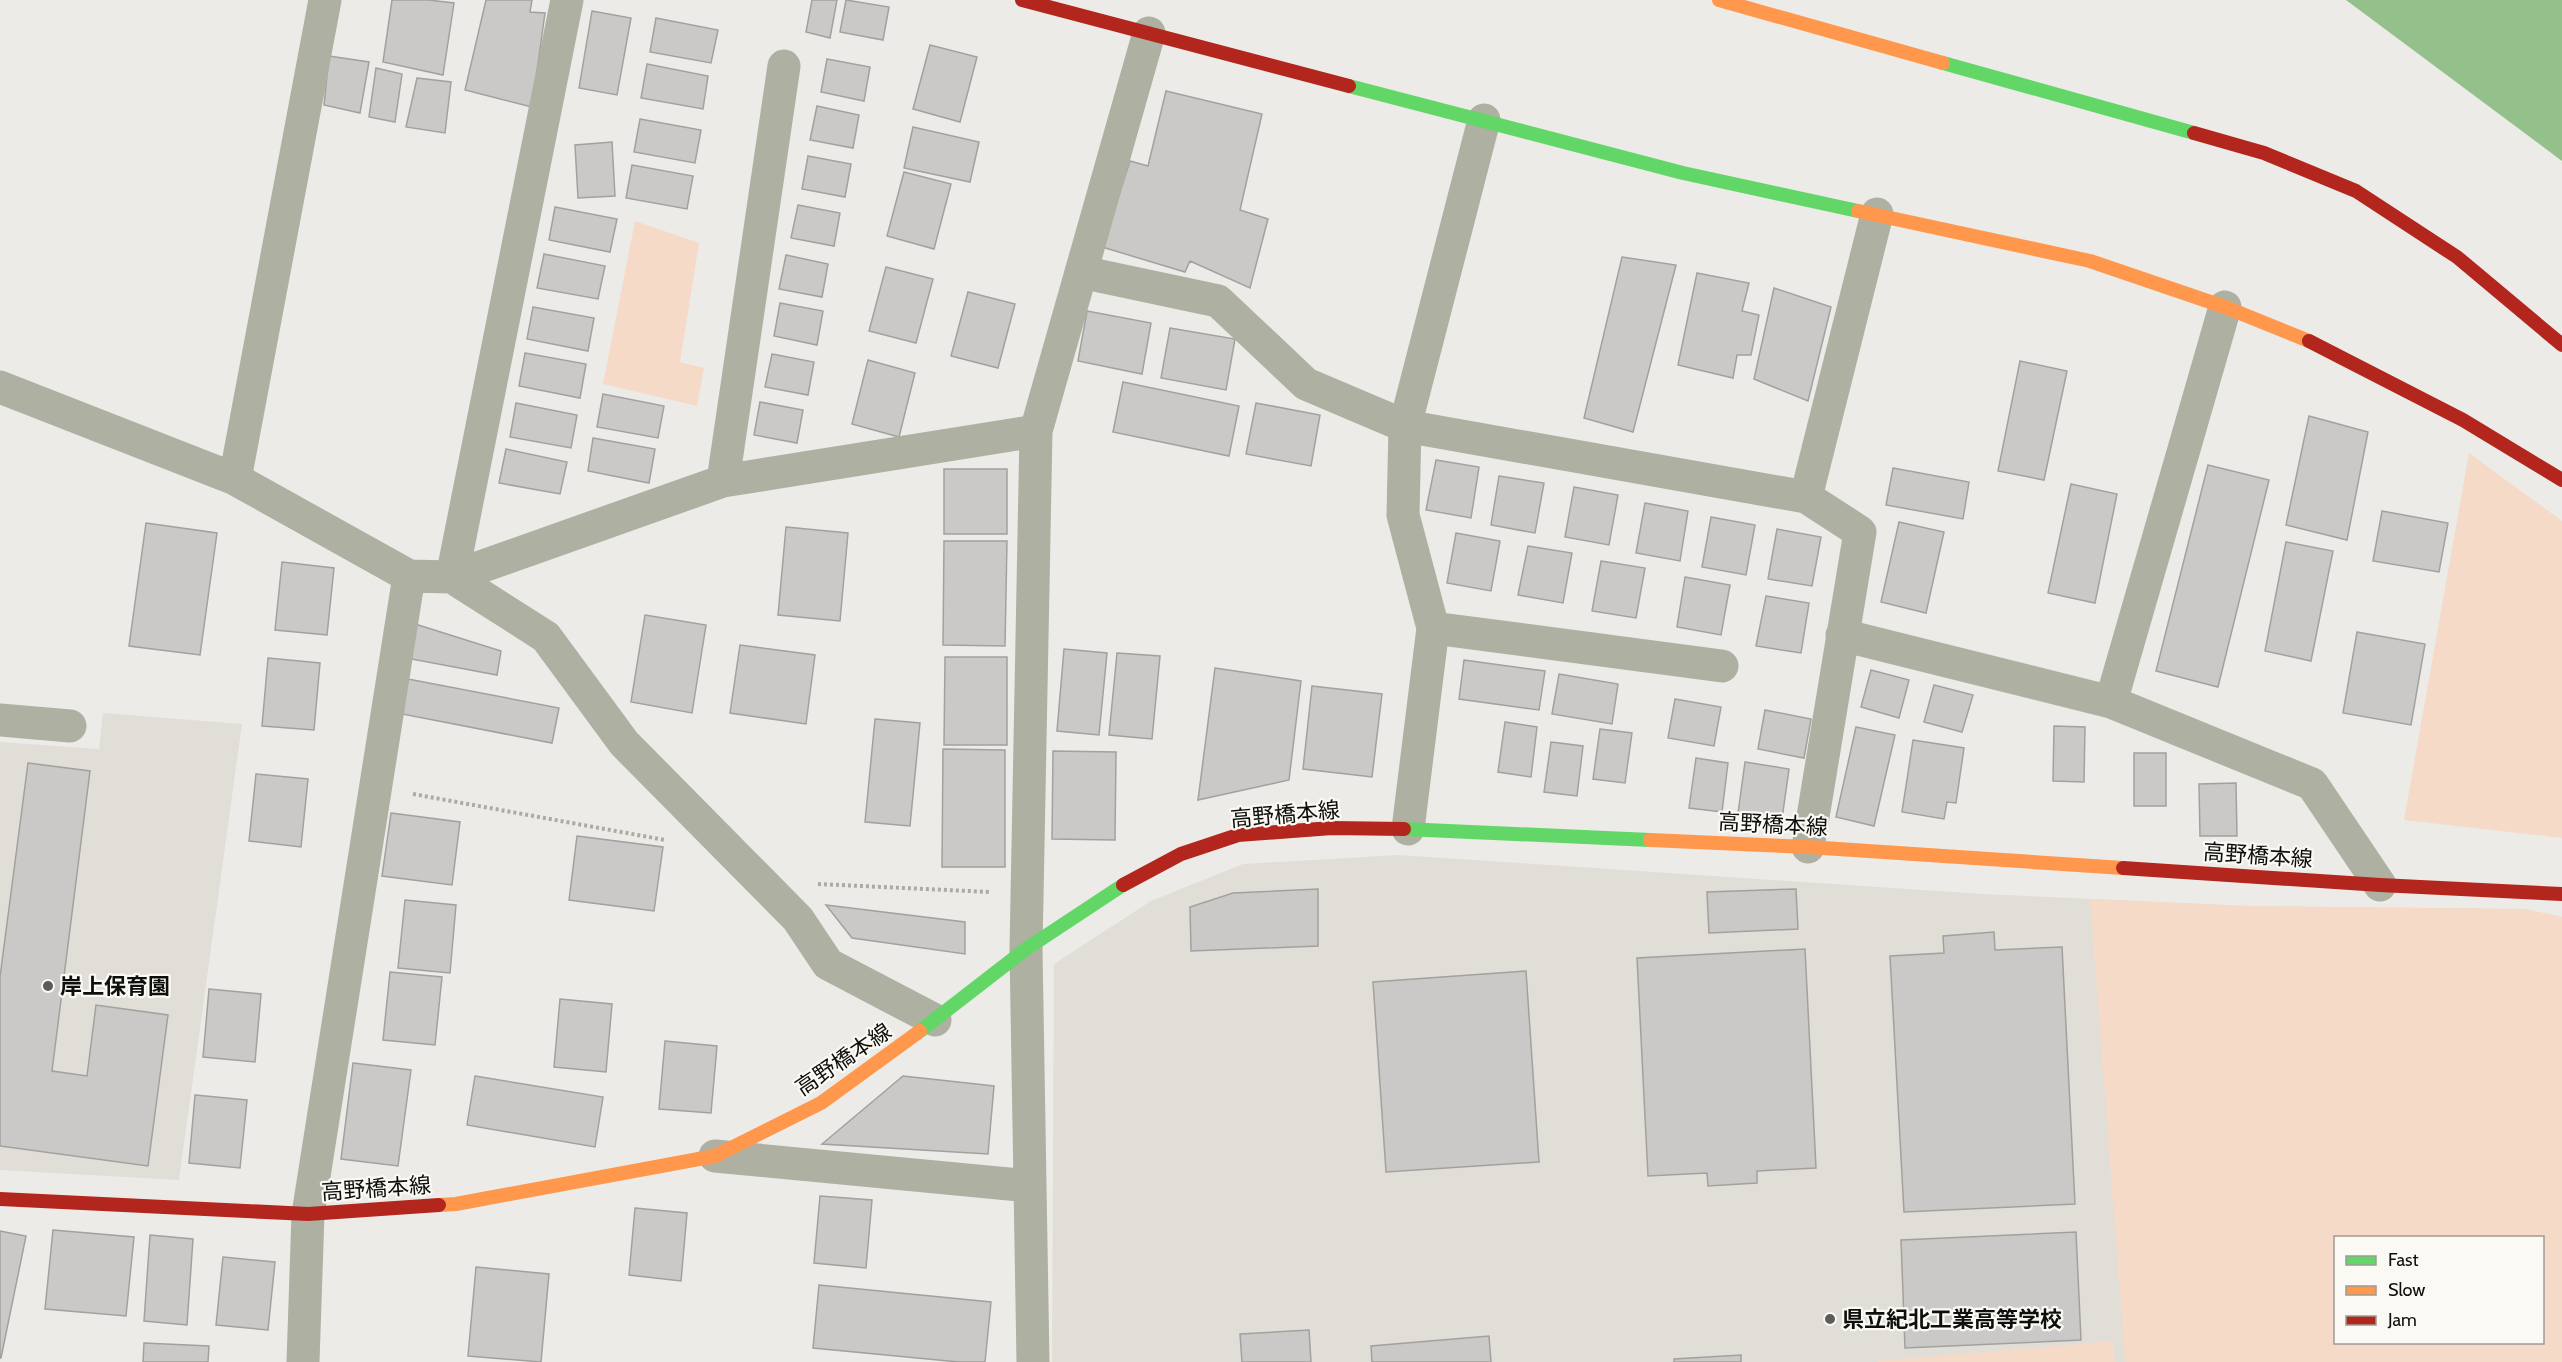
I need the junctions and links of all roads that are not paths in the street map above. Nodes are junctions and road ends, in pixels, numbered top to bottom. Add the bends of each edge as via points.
1 (325, 0) edge
2 (567, 0) edge
3 (1022, 0) edge
4 (1719, 0) edge
5 (1149, 33) junction
6 (784, 66) dead end
7 (1484, 120) junction
8 (1877, 214) junction
9 (1081, 272) junction
10 (2225, 307) junction
11 (2562, 345) edge
12 (0, 387) edge
13 (1405, 426) junction
14 (1036, 431) junction
15 (235, 479) junction
16 (2562, 480) edge
17 (723, 482) junction
18 (1806, 497) junction
19 (410, 576) junction
20 (452, 577) junction
21 (1433, 628) junction
22 (1842, 635) junction
23 (1722, 666) dead end
24 (2111, 702) junction
25 (0, 720) edge
26 (70, 726) dead end
27 (1408, 829) junction
28 (1808, 847) junction
29 (2380, 885) junction
30 (2562, 894) edge
31 (1026, 949) junction
32 (935, 1020) junction
33 (716, 1156) junction
34 (1030, 1186) junction
35 (0, 1199) edge
36 (308, 1214) junction
37 (303, 1362) edge
38 (1033, 1362) edge

1 - 15 street
2 - 20 street
3 - 5 main road
4 - 11 main road via 2264,153 2356,191 2457,257
5 - 7 main road
5 - 9 street
6 - 17 street
7 - 8 main road via 1683,173
7 - 13 street
8 - 10 main road via 2090,261
8 - 18 street
9 - 13 street via 1218,301 1306,384
9 - 14 street
10 - 16 main road via 2313,344 2463,420
10 - 24 street
12 - 15 street
13 - 18 street
13 - 21 street via 1403,515
14 - 17 street
14 - 31 street
15 - 19 street
17 - 20 street
18 - 22 street via 1860,532
19 - 20 street
19 - 36 street
20 - 32 street via 546,637 624,743 798,919 828,964
21 - 23 street
21 - 27 street
22 - 24 street
22 - 28 street
24 - 29 street via 2312,784
25 - 26 street
27 - 28 main road, 高野橋本線
27 - 31 main road, 高野橋本線 via 1332,828 1238,835 1181,854 1125,884
28 - 29 main road, 高野橋本線
29 - 30 main road, 高野橋本線
31 - 32 main road, 高野橋本線
31 - 34 street
32 - 33 main road, 高野橋本線 via 821,1103
33 - 34 street
33 - 36 main road, 高野橋本線 via 456,1204
34 - 38 street
35 - 36 main road, 高野橋本線
36 - 37 street

